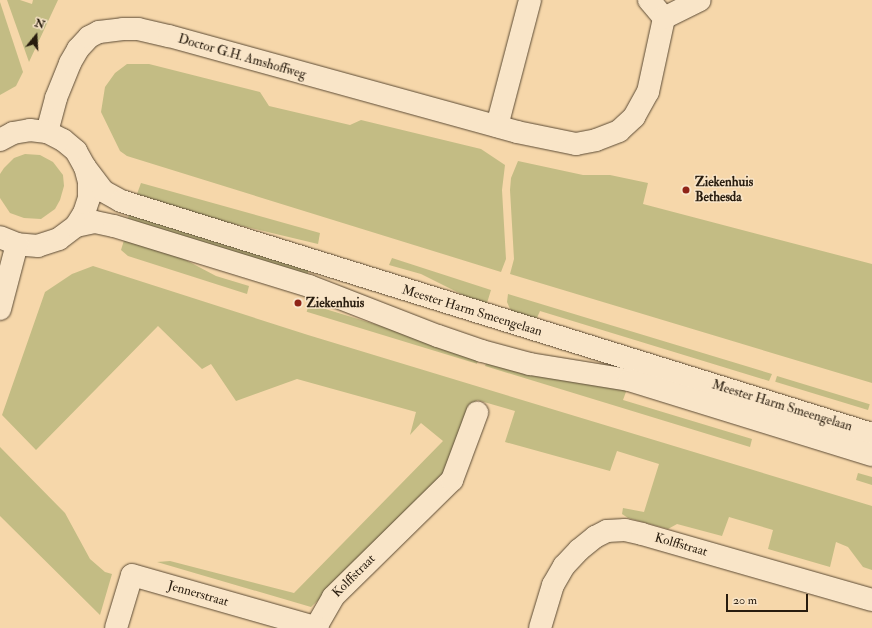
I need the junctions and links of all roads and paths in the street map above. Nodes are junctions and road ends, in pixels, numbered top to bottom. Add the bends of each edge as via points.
1 (530, 0) edge
2 (649, 0) edge
3 (700, 0) edge
4 (664, 18) junction
5 (497, 126) junction
6 (47, 132) junction
7 (0, 140) edge
8 (85, 167) junction
9 (76, 226) junction
10 (8, 240) edge
11 (0, 309) edge
12 (477, 414) dead end
13 (872, 434) edge
14 (872, 455) edge
15 (872, 600) edge
16 (116, 628) edge
17 (317, 628) edge
18 (540, 628) edge

1 - 5 street
2 - 4 street
3 - 4 street
4 - 5 street, Doctor G.H. Amshoffweg via 648,92 634,117 619,131 576,144
5 - 6 street, Doctor G.H. Amshoffweg via 169,36 138,29 123,29 98,32 89,37 78,49 56,98
6 - 7 street via 30,130 13,133
6 - 8 street via 63,140 76,151
8 - 9 street via 89,182 89,198
8 - 13 street, Meester Harm Smeengelaan via 103,191 121,201
9 - 10 street via 59,239 38,246
9 - 14 street, Meester Harm Smeengelaan via 96,222 114,226 309,286 482,351 530,364 629,380
10 - 11 street
12 - 17 street, Kolffstraat via 452,480 333,597
15 - 18 street, Kolffstraat via 642,534 625,530 607,531 579,550 564,566 553,585
16 - 17 street, Jennerstraat via 132,575

